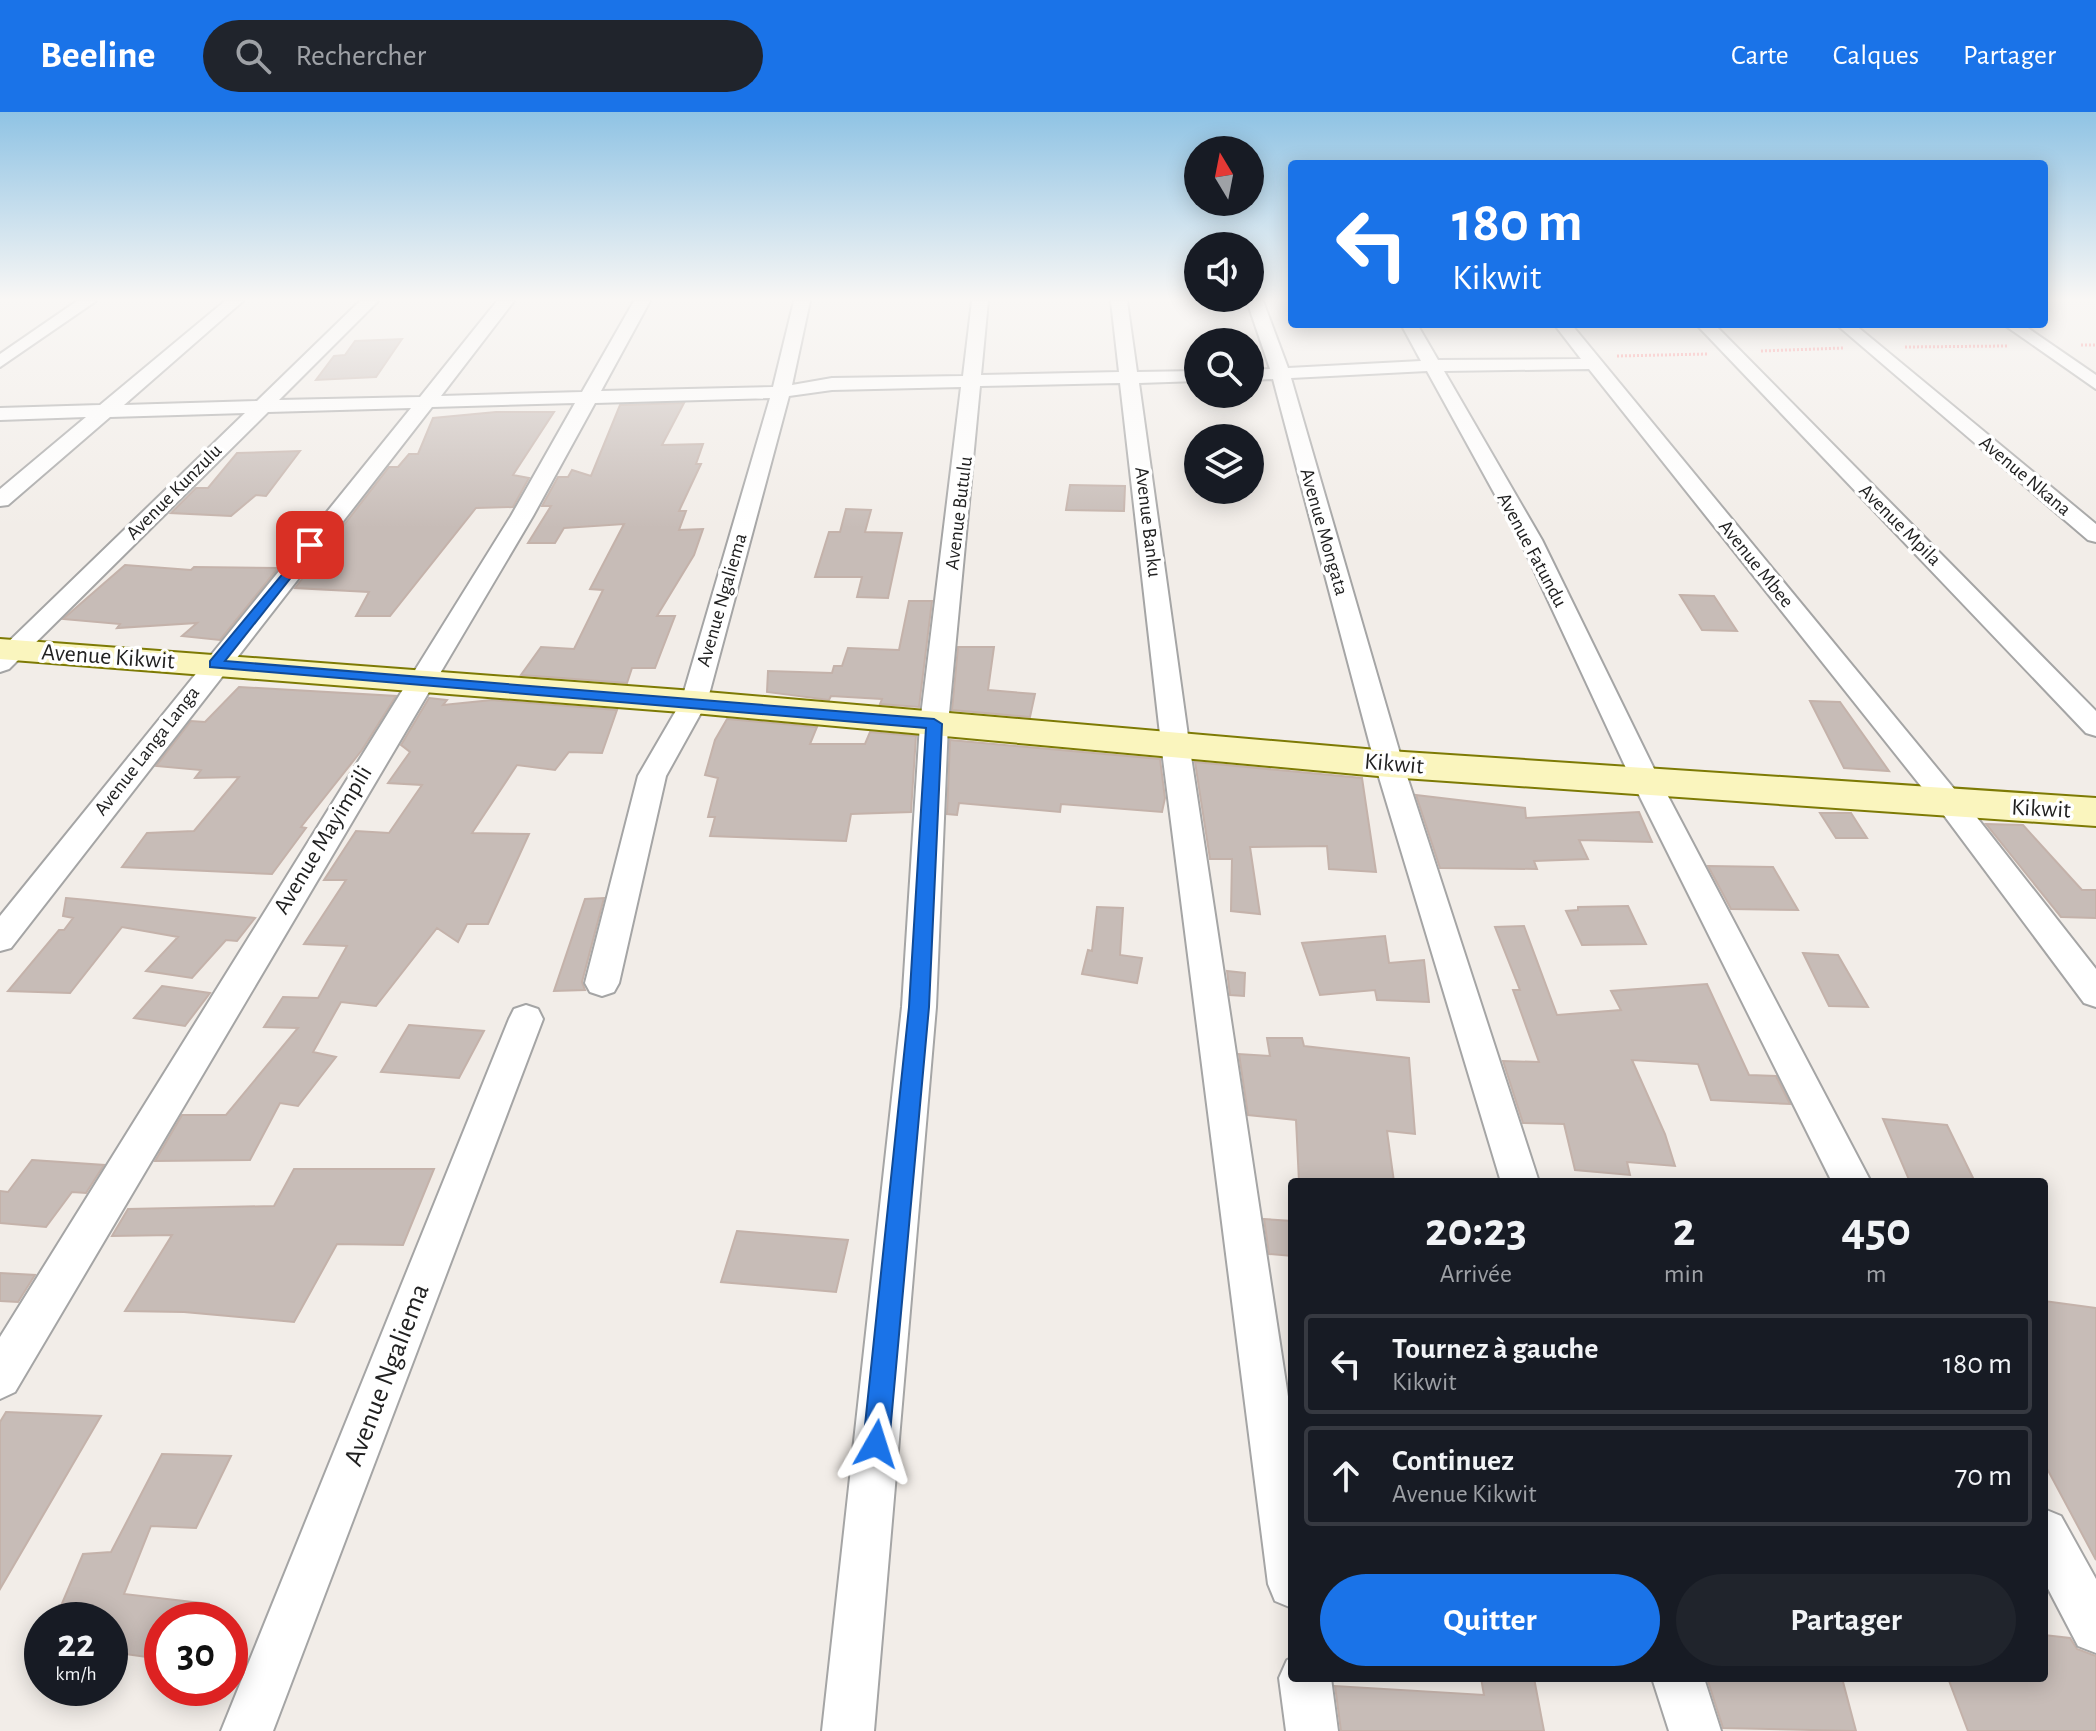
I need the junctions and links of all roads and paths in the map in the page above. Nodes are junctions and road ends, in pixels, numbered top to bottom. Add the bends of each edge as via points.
1 (147, 377) edge
2 (291, 377) edge
3 (444, 377) edge
4 (598, 377) edge
5 (785, 377) edge
6 (974, 377) edge
7 (1129, 377) junction
8 (1160, 377) edge
9 (1282, 377) edge
10 (1436, 377) edge
11 (1605, 377) edge
12 (1755, 377) edge
13 (1907, 377) edge
14 (974, 380) junction
15 (781, 392) junction
16 (586, 397) junction
17 (424, 401) junction
18 (260, 406) junction
19 (109, 409) junction
20 (0, 414) edge
21 (0, 500) edge
22 (2096, 535) edge
23 (5, 654) edge
24 (215, 664) junction
25 (418, 682) junction
26 (694, 702) junction
27 (934, 724) junction
28 (2096, 727) edge
29 (1175, 743) junction
30 (1389, 764) junction
31 (1646, 781) junction
32 (1950, 803) junction
33 (2096, 812) edge
34 (0, 939) edge
35 (602, 983) dead end
36 (2096, 994) edge
37 (526, 1019) dead end
38 (1519, 1178) edge
39 (1850, 1178) edge
40 (0, 1377) edge
41 (2048, 1540) edge
42 (1288, 1555) edge
43 (2096, 1628) edge
44 (1306, 1682) edge
45 (1679, 1682) edge
46 (247, 1731) edge
47 (848, 1731) edge
48 (1312, 1731) edge
49 (1695, 1731) edge

1 - 19 street
2 - 18 street, Avenue Kunzulu
3 - 17 street, Avenue Langa Langa
4 - 16 street, Avenue Mayimpili
5 - 15 street, Avenue Ngaliema
6 - 14 street, Avenue Butulu
7 - 8 street
7 - 14 street
7 - 29 street, Avenue Banku
9 - 30 street, Avenue Mongata
10 - 31 street, Avenue Fatundu via 1531,540
11 - 32 street, Avenue Mbee
12 - 28 street, Avenue Mpila
13 - 22 street, Avenue Nkana
14 - 15 street via 832,384
14 - 27 street, Avenue Butulu
15 - 16 street
15 - 26 street, Avenue Ngaliema
16 - 17 street
16 - 25 street, Avenue Mayimpili via 522,516
17 - 18 street
17 - 24 street, Avenue Langa Langa
18 - 19 street
18 - 23 street, Avenue Kunzulu
19 - 20 street
19 - 21 street
23 - 24 main road, Avenue Kikwit
24 - 25 main road, Avenue Kikwit
24 - 34 street, Avenue Langa Langa
25 - 26 main road, Avenue Kikwit
25 - 40 street, Avenue Mayimpili
26 - 27 main road, Kikwit
26 - 35 street, Avenue Ngaliema via 652,776
27 - 29 main road, Kikwit
27 - 47 street, Avenue Butulu via 919,1007
29 - 30 main road, Kikwit
29 - 42 street, Avenue Banku
30 - 31 main road, Kikwit
30 - 38 street, Avenue Mongata
31 - 32 main road, Kikwit
31 - 39 street, Avenue Fatundu
32 - 33 main road, Kikwit
32 - 36 street, Avenue Mbee
37 - 46 street, Avenue Ngaliema
41 - 43 street
44 - 48 street
45 - 49 street

